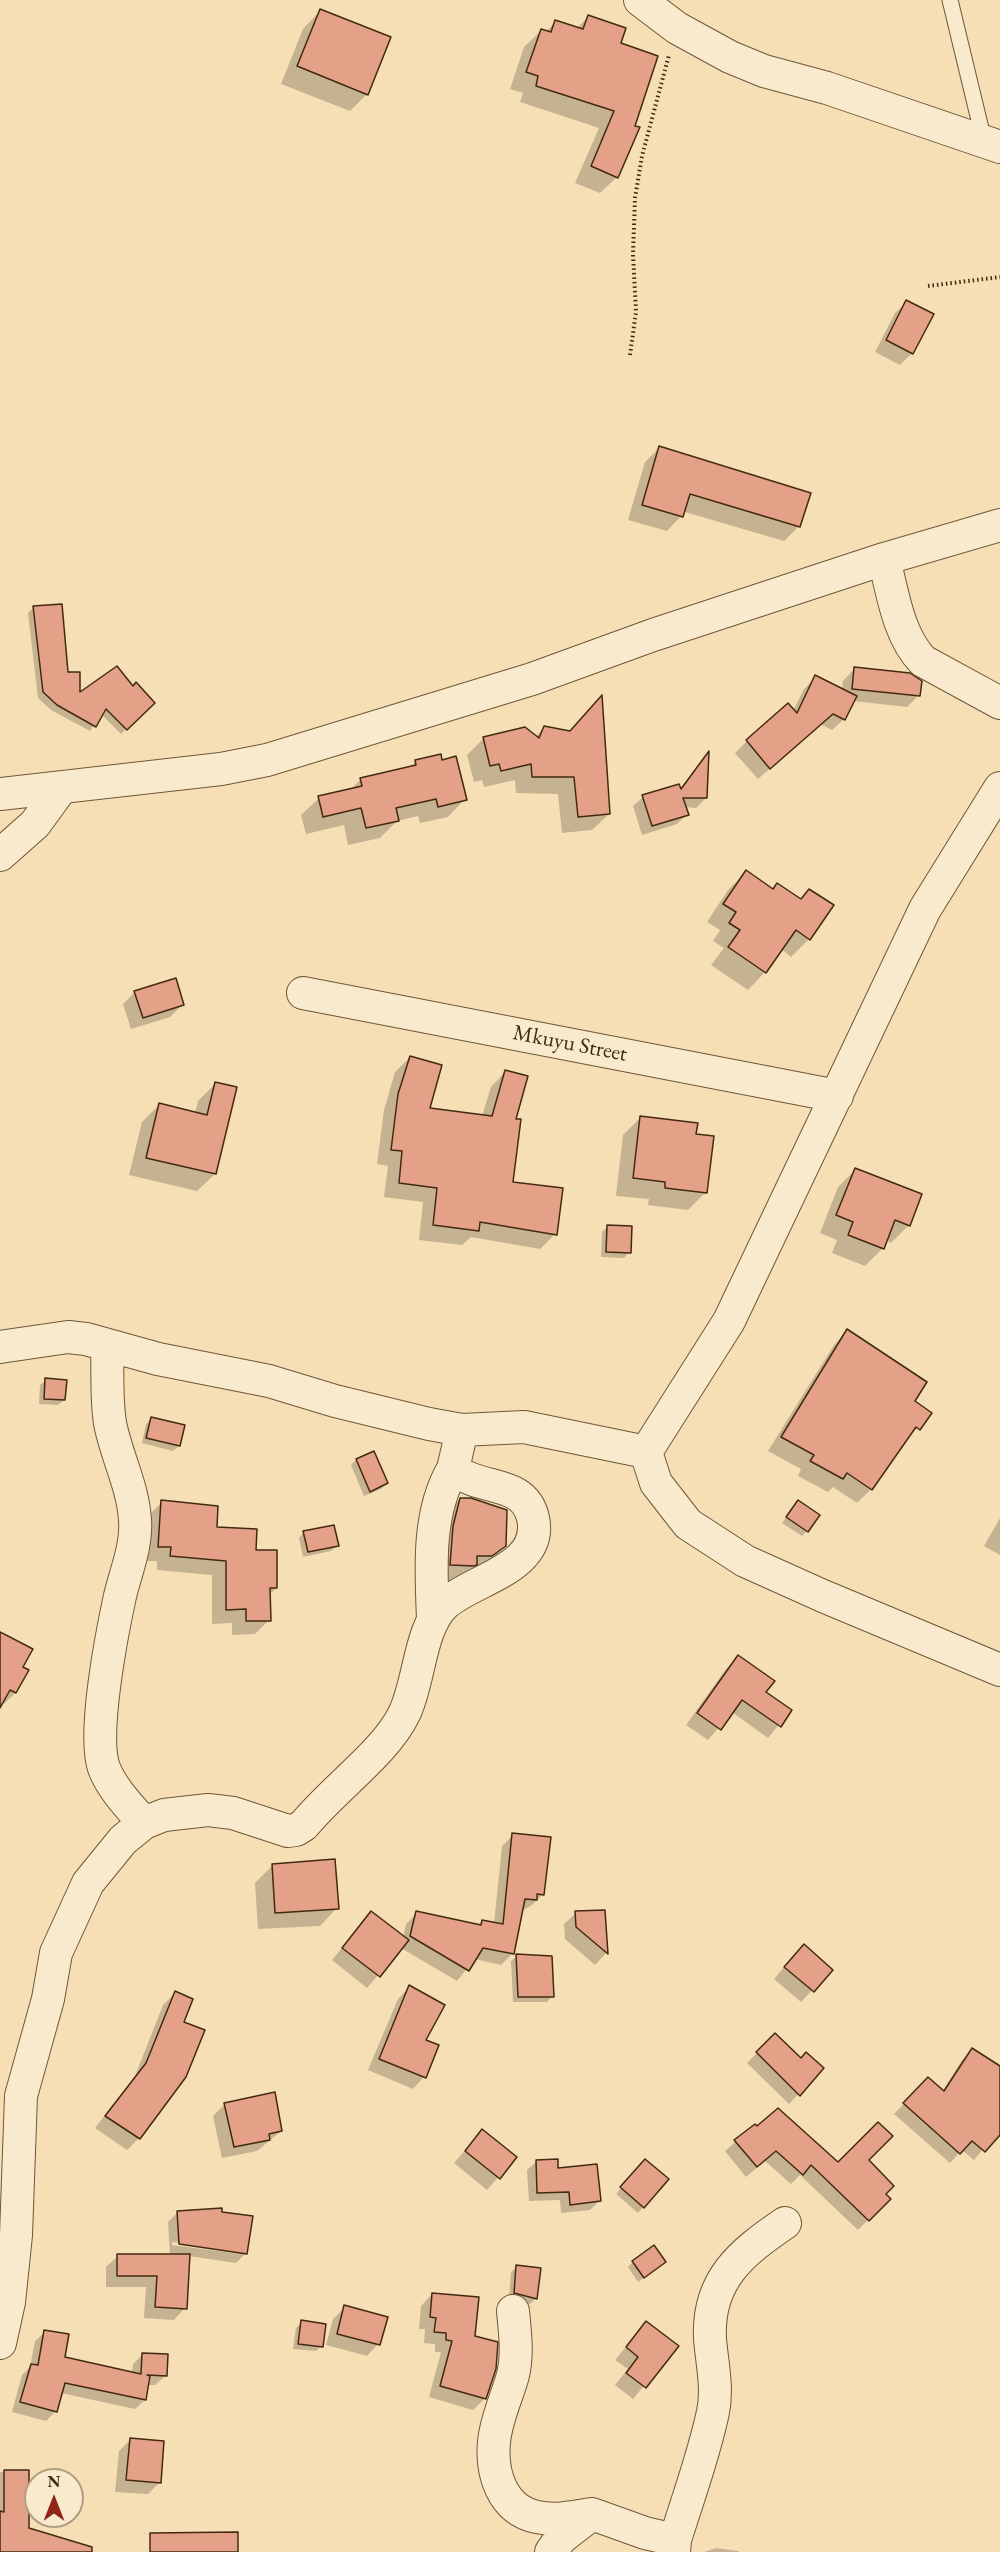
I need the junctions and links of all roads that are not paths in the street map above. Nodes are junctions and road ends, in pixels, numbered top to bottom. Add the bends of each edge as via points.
1 (640, 0) edge
2 (950, 0) edge
3 (992, 144) edge
4 (1000, 525) edge
5 (884, 559) junction
6 (1000, 703) edge
7 (62, 787) junction
8 (1000, 788) edge
9 (0, 794) edge
10 (0, 855) edge
11 (303, 993) dead end
12 (837, 1096) junction
13 (107, 1345) junction
14 (0, 1347) edge
15 (462, 1430) junction
16 (646, 1452) junction
17 (453, 1469) junction
18 (433, 1619) junction
19 (1000, 1670) edge
20 (144, 1823) junction
21 (786, 2223) dead end
22 (513, 2311) dead end
23 (0, 2343) edge
24 (592, 2514) junction
25 (674, 2546) edge
26 (551, 2552) edge

1 - 3 street via 677,28 764,71 827,88
2 - 3 lane
4 - 5 street
5 - 6 street via 905,635 916,653 923,661
5 - 7 street via 532,679 267,760
7 - 9 street
7 - 10 street via 35,824
8 - 12 street via 925,909
11 - 12 street, Mkuyu Street
12 - 16 street via 729,1321
13 - 14 street via 68,1336
13 - 15 street
13 - 20 street via 110,1421 136,1521 134,1547 114,1627 100,1730 104,1767 118,1792
15 - 16 street via 524,1427
15 - 17 street
16 - 19 street via 656,1483 688,1524 745,1561
17 - 18 street via 445,1483 434,1533 430,1581
17 - 18 street via 465,1478 519,1493 534,1520 533,1534 526,1552 515,1564 462,1592
18 - 20 street via 405,1713 392,1734 304,1826 288,1831 233,1813 208,1810 164,1815
20 - 23 street via 123,1840 88,1882 56,1953 48,1999 21,2096 16,2235
21 - 25 street via 754,2245 723,2278 715,2296 710,2337 714,2411
22 - 24 street via 513,2374 494,2439 493,2469 502,2493 515,2506 536,2517 563,2519
24 - 25 street
24 - 26 street via 561,2538

